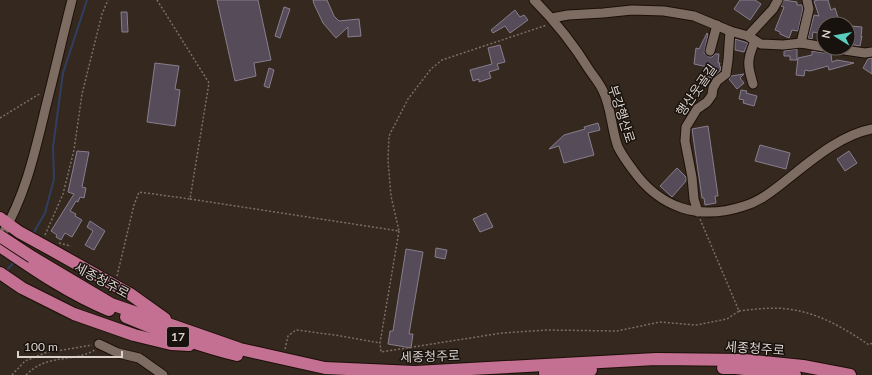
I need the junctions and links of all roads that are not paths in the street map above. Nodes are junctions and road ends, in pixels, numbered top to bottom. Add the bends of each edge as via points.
1 (72, 0) edge
2 (534, 0) edge
3 (778, 0) edge
4 (807, 0) edge
5 (554, 20) junction
6 (717, 25) junction
7 (730, 31) junction
8 (752, 38) junction
9 (802, 43) junction
10 (816, 46) edge
11 (710, 51) dead end
12 (856, 52) edge
13 (872, 52) edge
14 (753, 84) dead end
15 (872, 129) edge
16 (698, 212) junction
17 (4, 221) edge
18 (0, 237) edge
19 (0, 246) edge
20 (32, 262) junction
21 (0, 273) edge
22 (178, 327) junction
23 (101, 345) road end
24 (206, 347) junction
25 (163, 375) edge
26 (335, 375) edge
27 (496, 375) edge
28 (795, 375) edge
29 (850, 375) edge

1 - 17 street via 35,154 19,201
2 - 5 street, 부강행산로
3 - 8 street
4 - 9 street via 809,9
5 - 6 street via 568,15 639,10 694,16
5 - 16 street, 부강행산로 via 603,90 615,138 636,174 647,188 660,198 687,211
6 - 7 street
6 - 11 street, 행산웃골길
7 - 8 street
7 - 16 street, 행산웃골길 via 726,74 717,81 712,95 697,109 686,126 685,141
8 - 9 street via 761,44
8 - 14 street via 748,68
9 - 10 street
12 - 13 street
15 - 16 street, 부강행산로 via 843,140 758,200 728,210
17 - 18 street
17 - 22 highway via 19,232 52,245
18 - 20 highway, 17, bridge
19 - 20 highway, 17
20 - 22 highway, 세종청주로 / 17 via 111,304
20 - 24 highway, 세종청주로 / 17 via 92,303
21 - 24 highway via 22,288 74,314 134,335 171,344
22 - 29 highway, 세종청주로 / 17 via 240,349 325,368 415,372 656,360 744,360 803,366
23 - 25 street via 118,353 139,358
24 - 26 highway, 세종청주로 / 17
27 - 28 highway, 세종청주로 via 652,367 736,368

